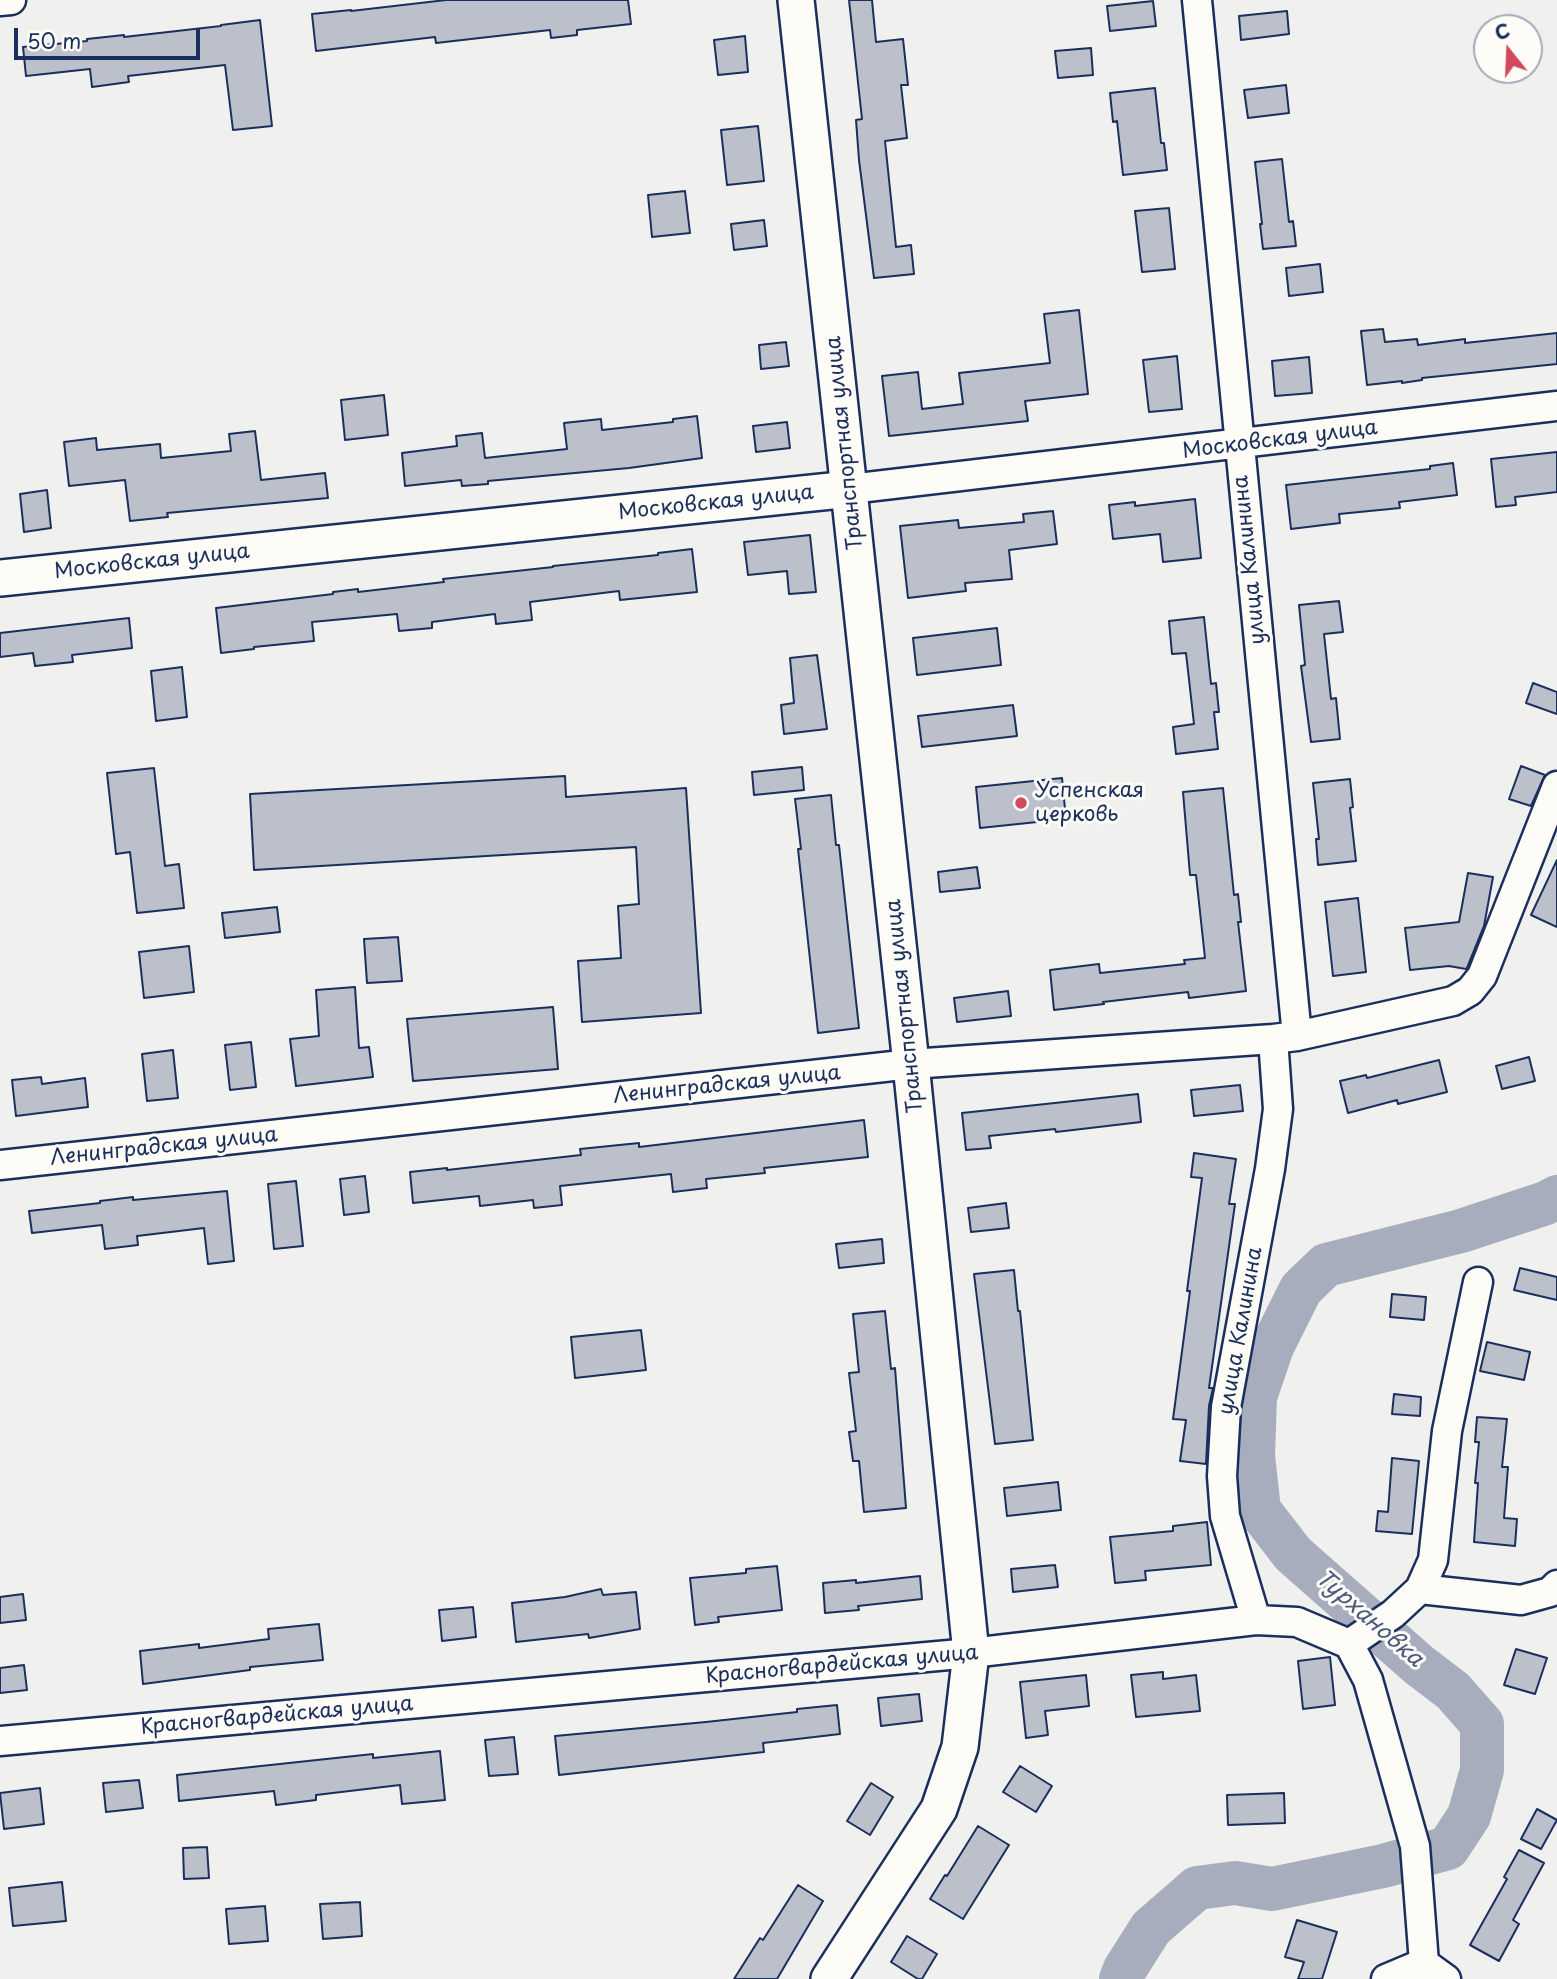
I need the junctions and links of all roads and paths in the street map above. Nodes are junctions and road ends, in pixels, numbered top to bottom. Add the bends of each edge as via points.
1 (10, 0) edge
2 (796, 0) edge
3 (1197, 0) edge
4 (0, 1) edge
5 (1557, 406) edge
6 (1239, 445) junction
7 (850, 489) junction
8 (0, 578) edge
9 (1557, 786) edge
10 (1285, 1037) junction
11 (911, 1064) junction
12 (0, 1165) edge
13 (1478, 1282) dead end
14 (1557, 1585) edge
15 (1420, 1589) junction
16 (1256, 1620) junction
17 (1349, 1644) junction
18 (971, 1653) junction
19 (0, 1741) edge
20 (1435, 1971) edge
21 (829, 1979) edge
22 (1386, 1979) edge

1 - 4 street
2 - 7 main road, Транспортная улица
3 - 6 street, улица Калинина
5 - 6 street, Московская улица
6 - 7 street, Московская улица
6 - 10 street, улица Калинина
7 - 8 main road, Московская улица
7 - 11 main road, Транспортная улица
9 - 10 street, Ленинградская улица via 1482,976 1470,991 1453,1001
10 - 11 street, Ленинградская улица
10 - 16 street, улица Калинина via 1270,1169 1226,1407 1222,1476 1225,1516
11 - 12 street, Ленинградская улица
11 - 18 main road, Транспортная улица
13 - 15 street via 1447,1431 1433,1560
14 - 15 street via 1550,1592 1521,1600
15 - 17 street
16 - 17 street, Красногвардейская улица via 1297,1622
16 - 18 street, Красногвардейская улица
17 - 20 street via 1368,1680 1415,1846
18 - 19 street, Красногвардейская улица
18 - 21 main road, Транспортная улица via 960,1746 939,1809
20 - 22 street

